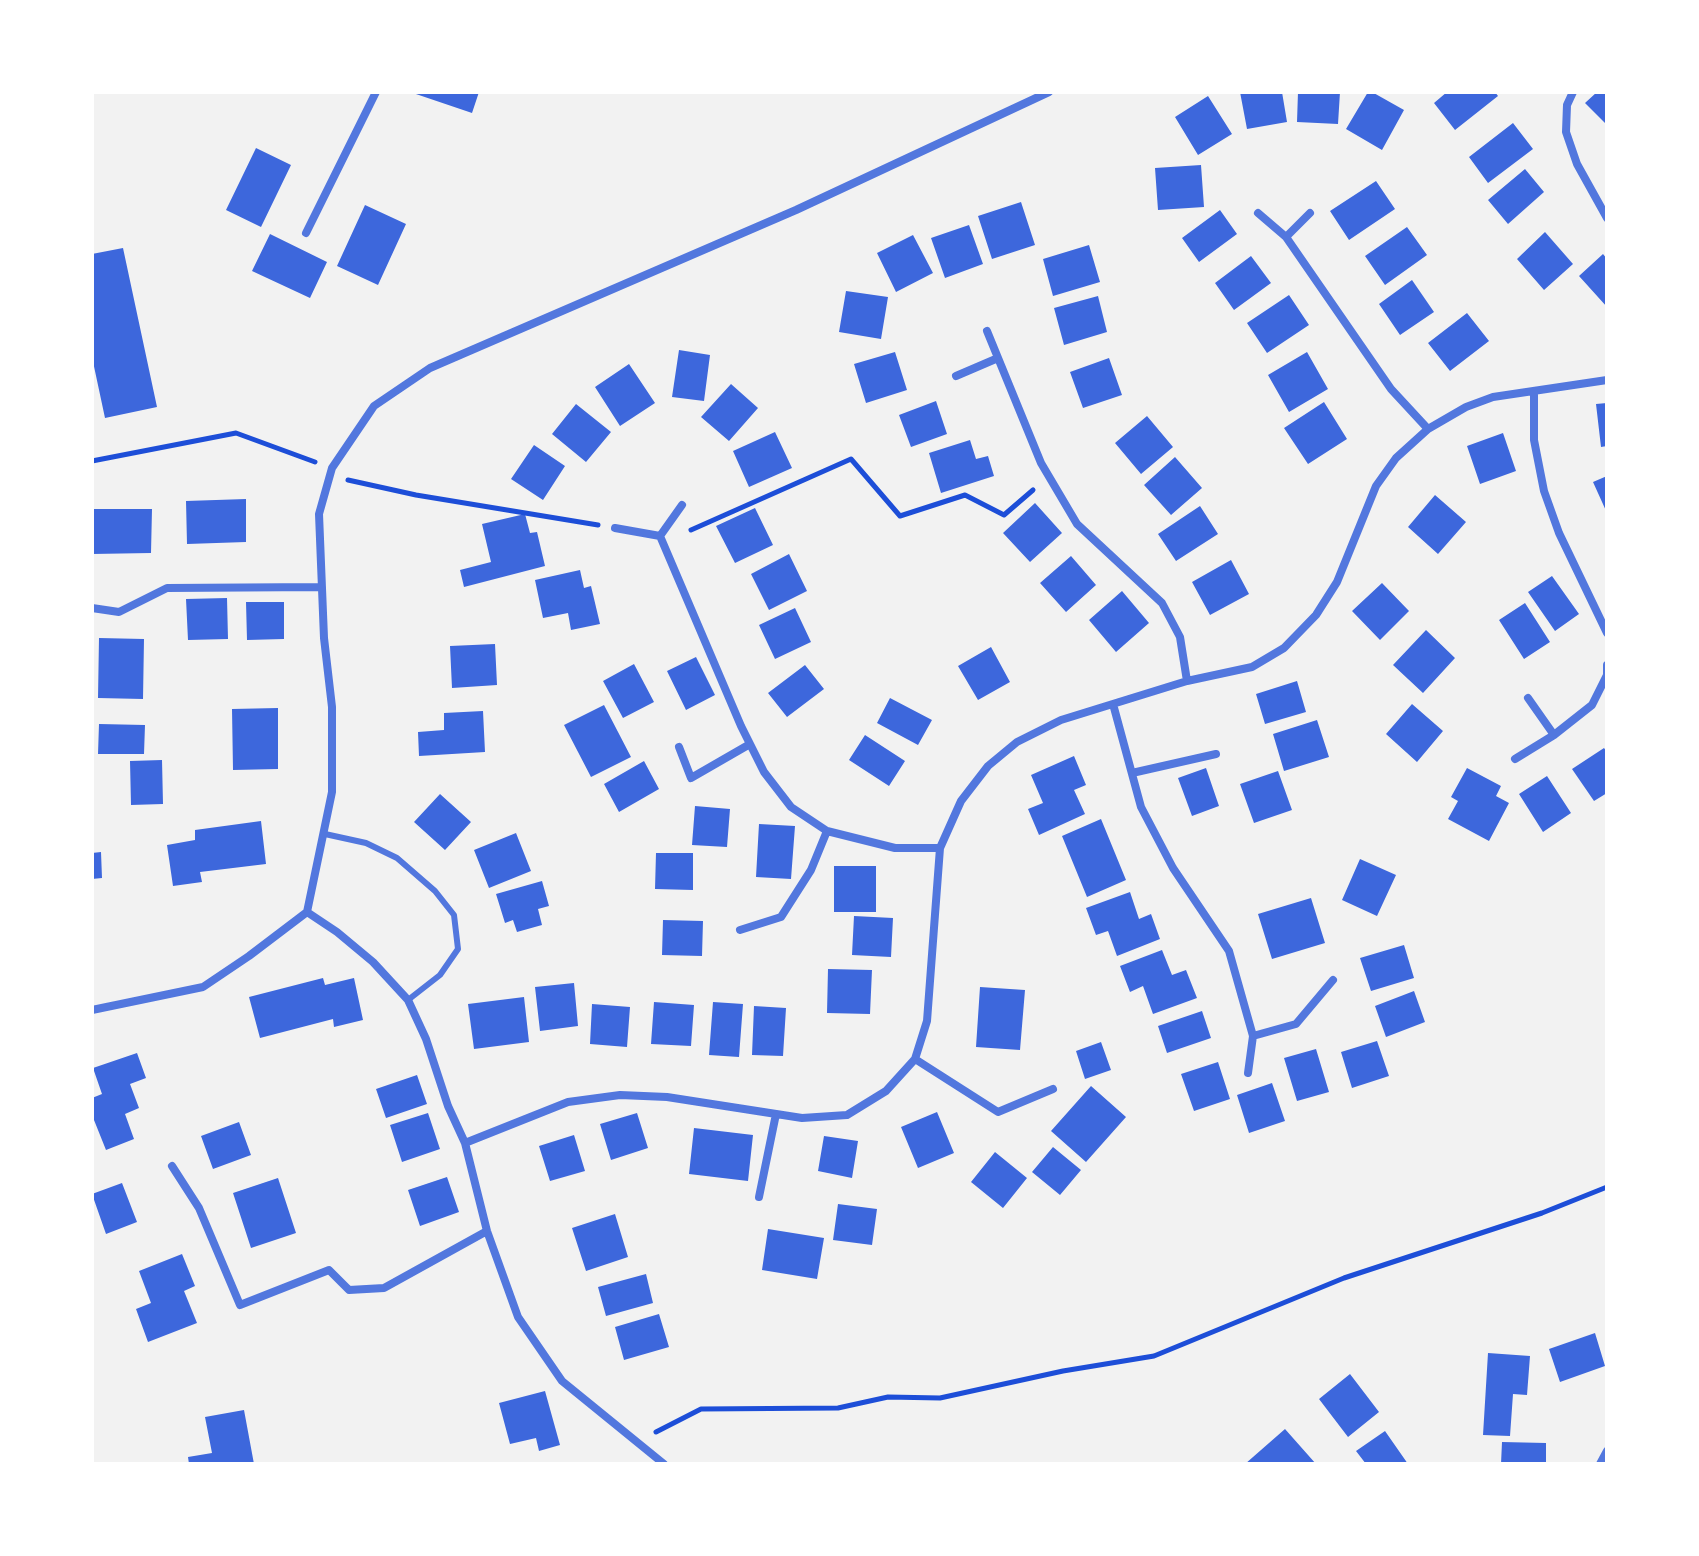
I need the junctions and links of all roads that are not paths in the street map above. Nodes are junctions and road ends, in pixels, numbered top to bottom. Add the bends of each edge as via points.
1 (376, 92) edge
2 (1049, 92) edge
3 (1573, 92) edge
4 (1258, 213) dead end
5 (1310, 213) dead end
6 (1607, 218) edge
7 (306, 233) dead end
8 (1286, 237) junction
9 (987, 331) dead end
10 (998, 358) junction
11 (956, 376) dead end
12 (1607, 380) edge
13 (1534, 393) junction
14 (1428, 429) junction
15 (682, 505) dead end
16 (615, 528) road end
17 (660, 536) junction
18 (321, 587) junction
19 (92, 608) edge
20 (1607, 633) edge
21 (1607, 665) edge
22 (1187, 681) junction
23 (1528, 698) dead end
24 (1113, 704) junction
25 (1554, 735) junction
26 (750, 744) junction
27 (679, 747) dead end
28 (1216, 754) dead end
29 (1515, 759) dead end
30 (1132, 773) junction
31 (827, 831) junction
32 (325, 834) junction
33 (940, 848) junction
34 (307, 912) junction
35 (740, 930) dead end
36 (1333, 980) dead end
37 (408, 1000) junction
38 (92, 1010) edge
39 (1253, 1036) junction
40 (915, 1059) junction
41 (1248, 1073) dead end
42 (1053, 1089) dead end
43 (776, 1114) junction
44 (465, 1143) junction
45 (172, 1166) dead end
46 (759, 1197) dead end
47 (487, 1231) junction
48 (1607, 1451) edge
49 (664, 1464) edge
50 (1600, 1464) edge

1 - 7 street
2 - 18 street via 796,210 430,368 374,406 332,472 319,514
3 - 6 street via 1566,132
4 - 8 street
5 - 8 street
8 - 14 street via 1391,389
9 - 10 street
10 - 11 street
10 - 22 street via 1048,476 1077,524 1162,603 1180,637
12 - 13 street
13 - 14 street via 1493,397
13 - 20 street via 1534,440 1544,491
14 - 22 street via 1396,458 1376,486 1337,582 1316,615 1284,648 1252,667
15 - 17 street
16 - 17 street
17 - 26 street
18 - 19 street via 167,588 119,612
18 - 32 street via 332,707 332,792
21 - 25 street via 1592,705
22 - 24 street
23 - 25 street
24 - 30 street
24 - 33 street via 1061,720 1017,742 988,766 961,801
25 - 29 street
26 - 27 street via 691,778
26 - 31 street via 791,807
28 - 30 street
30 - 39 street via 1141,807 1173,868 1229,951
31 - 33 street via 895,848
31 - 35 street via 811,870 781,917
32 - 34 street
32 - 37 lane via 366,843 397,858 454,915 458,949 440,975
33 - 40 street via 927,1021
34 - 37 street via 373,962
34 - 38 street via 203,987
36 - 39 street via 1296,1024
37 - 44 street
39 - 41 street
40 - 42 street via 998,1112
40 - 43 street via 886,1091 847,1115
43 - 44 street via 620,1095 568,1102
43 - 46 street
44 - 47 street
45 - 47 street via 199,1208 240,1305 329,1270 349,1290 384,1288
47 - 49 street via 518,1317 562,1381
48 - 50 street

